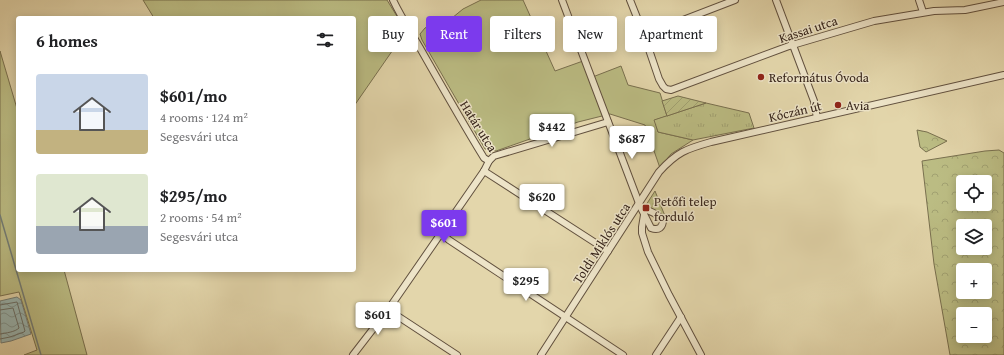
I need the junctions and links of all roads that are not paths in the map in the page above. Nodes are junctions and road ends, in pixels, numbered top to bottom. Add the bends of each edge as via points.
1 (392, 0) edge
2 (562, 0) edge
3 (630, 0) edge
4 (735, 0) edge
5 (776, 0) edge
6 (919, 0) edge
7 (993, 2) edge
8 (1004, 2) edge
9 (923, 12) junction
10 (636, 16) edge
11 (693, 16) edge
12 (793, 45) junction
13 (650, 52) edge
14 (1004, 75) edge
15 (817, 118) junction
16 (608, 122) junction
17 (489, 162) junction
18 (484, 171) junction
19 (641, 208) junction
20 (441, 233) junction
21 (608, 251) junction
22 (390, 307) junction
23 (566, 318) junction
24 (681, 318) junction
25 (353, 355) edge
26 (457, 355) edge
27 (541, 355) edge
28 (623, 355) edge
29 (656, 355) edge
30 (701, 355) edge

1 - 17 street, Határ utca via 459,117
2 - 16 street
3 - 10 street
4 - 11 street
5 - 12 street
6 - 9 street
7 - 8 street, Kassai utca
7 - 9 street, Kassai utca via 965,10
9 - 12 street, Kassai utca via 874,21
12 - 13 street, Kassai utca via 671,90 662,86
12 - 15 street via 814,101
14 - 15 street, Kóczán út
15 - 19 street, Kóczán út via 686,150 673,157 664,167
16 - 17 street via 494,156
16 - 19 street
17 - 18 street, Határ utca
18 - 20 street, Határ utca
18 - 21 street
19 - 21 street, Toldi Miklós utca
19 - 24 street via 642,233 648,252
20 - 22 street, Határ utca
20 - 23 street
21 - 23 street, Toldi Miklós utca
22 - 25 street, Határ utca
22 - 26 street via 396,315
23 - 27 street, Toldi Miklós utca
23 - 28 street
24 - 29 street
24 - 30 street

